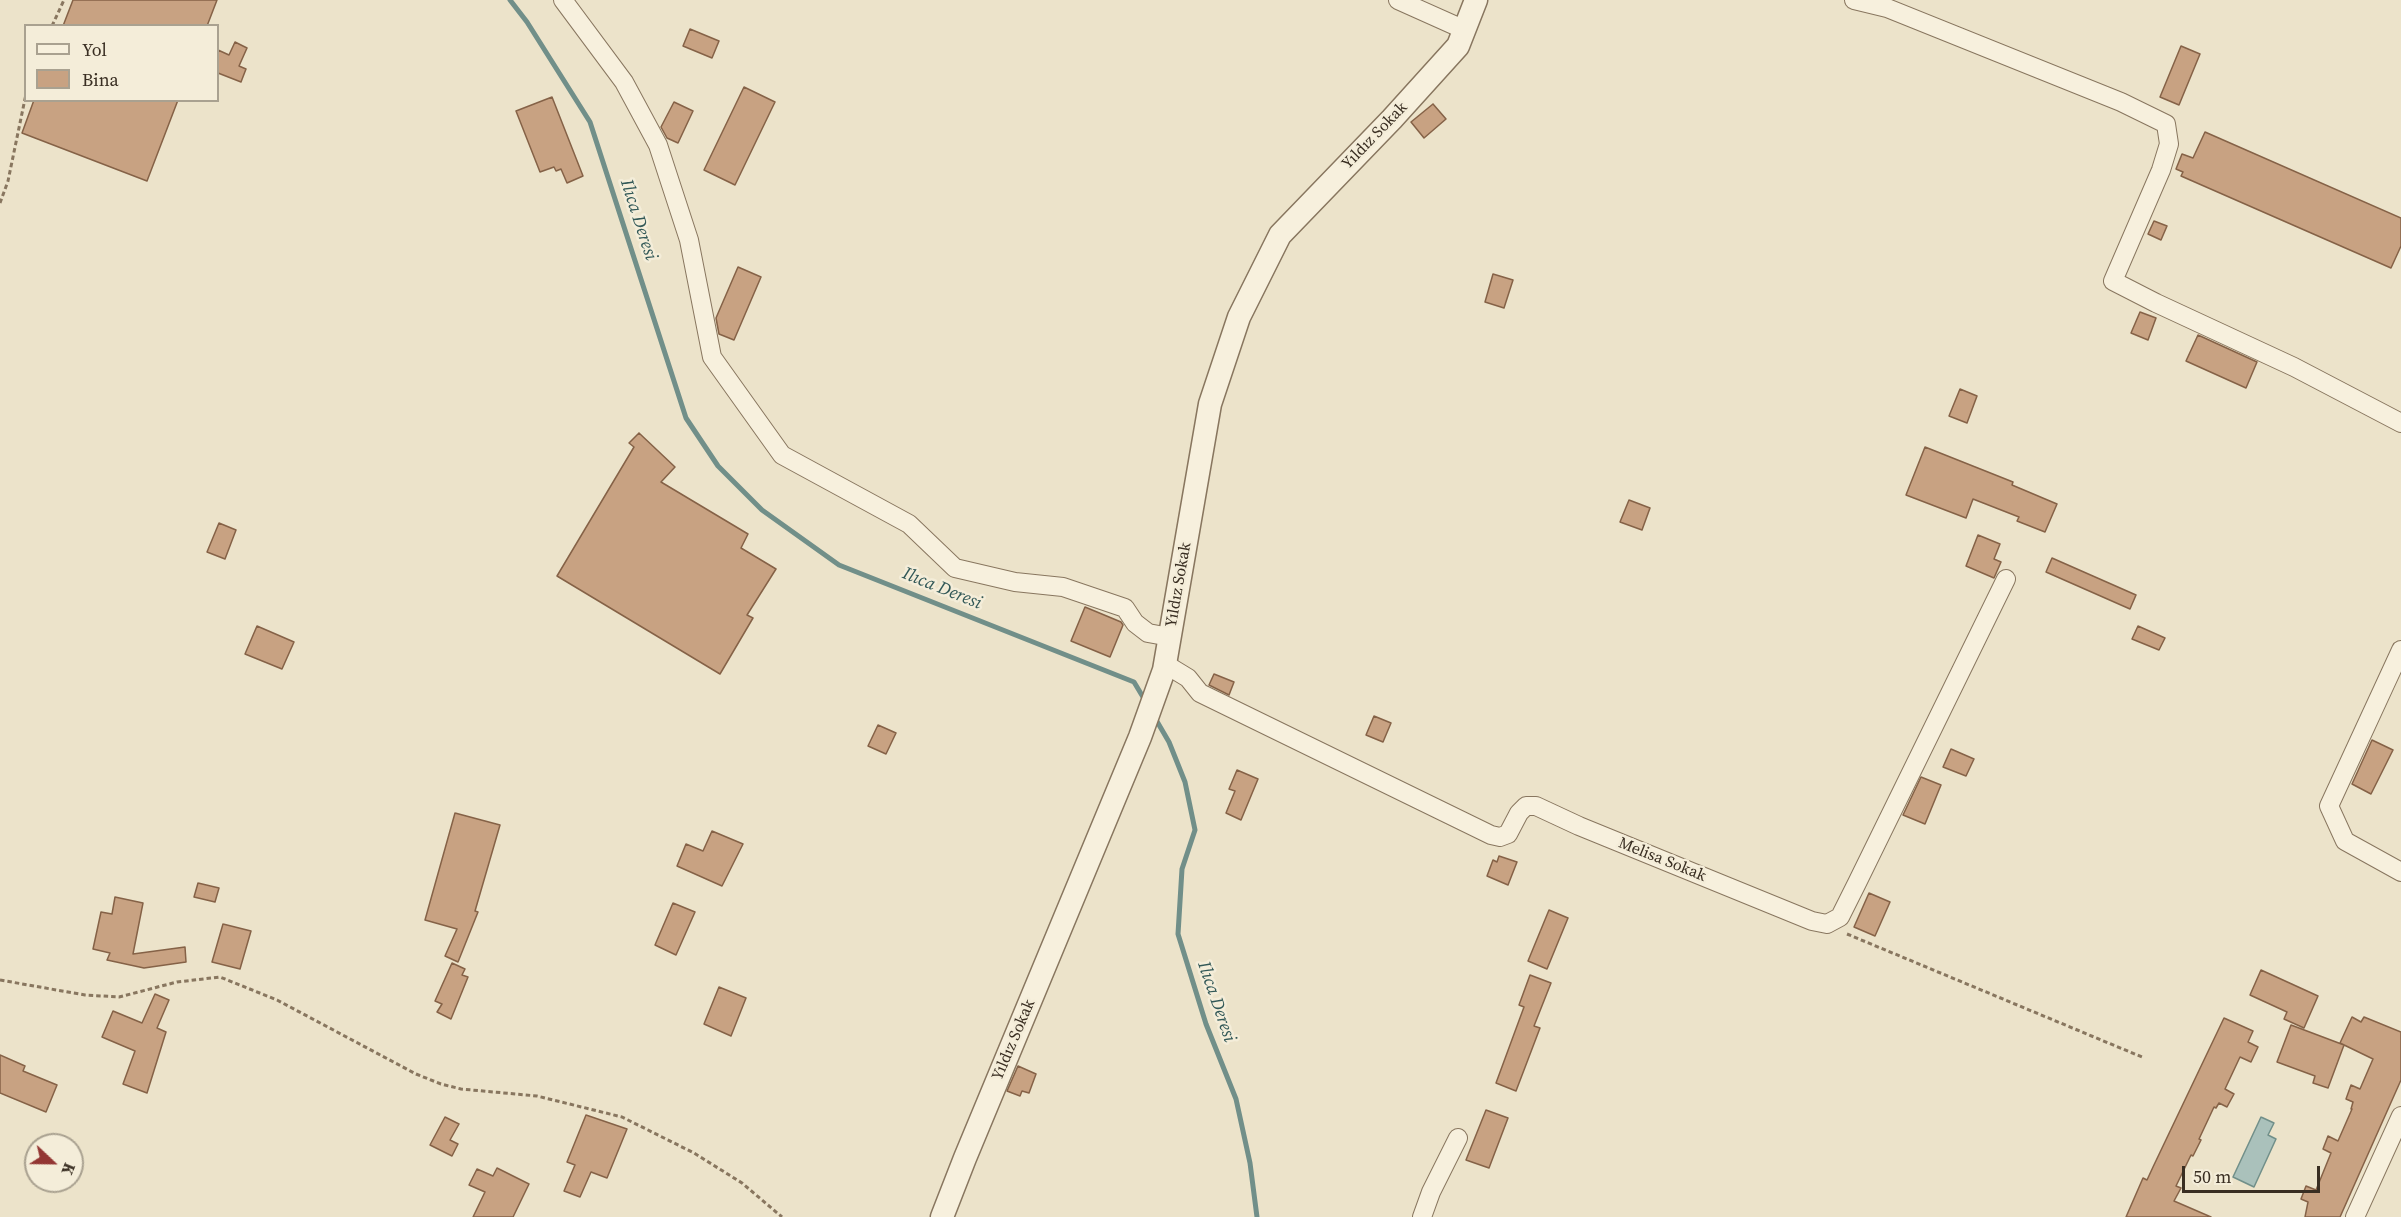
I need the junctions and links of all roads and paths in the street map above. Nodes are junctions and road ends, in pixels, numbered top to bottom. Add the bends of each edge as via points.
1 (64, 0) edge
2 (563, 0) edge
3 (1398, 0) edge
4 (1476, 0) edge
5 (1854, 0) edge
6 (53, 24) edge
7 (1465, 30) junction
8 (24, 102) edge
9 (0, 203) edge
10 (2401, 423) edge
11 (2006, 579) dead end
12 (1170, 638) junction
13 (2401, 650) edge
14 (1165, 667) junction
15 (2401, 872) edge
16 (1832, 921) junction
17 (0, 980) edge
18 (2142, 1057) dead end
19 (2401, 1116) edge
20 (1458, 1138) dead end
21 (782, 1217) edge
22 (942, 1217) edge
23 (1422, 1217) edge
24 (2355, 1217) edge

1 - 6 path
2 - 12 street via 624,82 658,145 689,240 712,357 782,455 909,524 955,568 1015,582 1063,587 1125,608 1148,633
3 - 7 street
4 - 7 street, Yıldız Sokak
5 - 10 street via 1887,8 2121,102 2166,124 2169,144 2161,170 2113,281
7 - 12 street, Yıldız Sokak via 1458,46 1280,235 1244,307 1210,405
8 - 9 path
11 - 16 street via 1857,883 1840,916
12 - 14 street, Yıldız Sokak
13 - 15 street via 2329,806 2345,841
14 - 16 street, Melisa Sokak via 1188,678 1200,693 1491,835 1508,834 1526,806 1536,806 1812,921
14 - 22 street, Yıldız Sokak
16 - 18 path via 1844,932
17 - 21 path via 119,997 177,982 220,977 277,1000 441,1084 537,1096 622,1117 694,1153 742,1183
19 - 24 street
20 - 23 street

